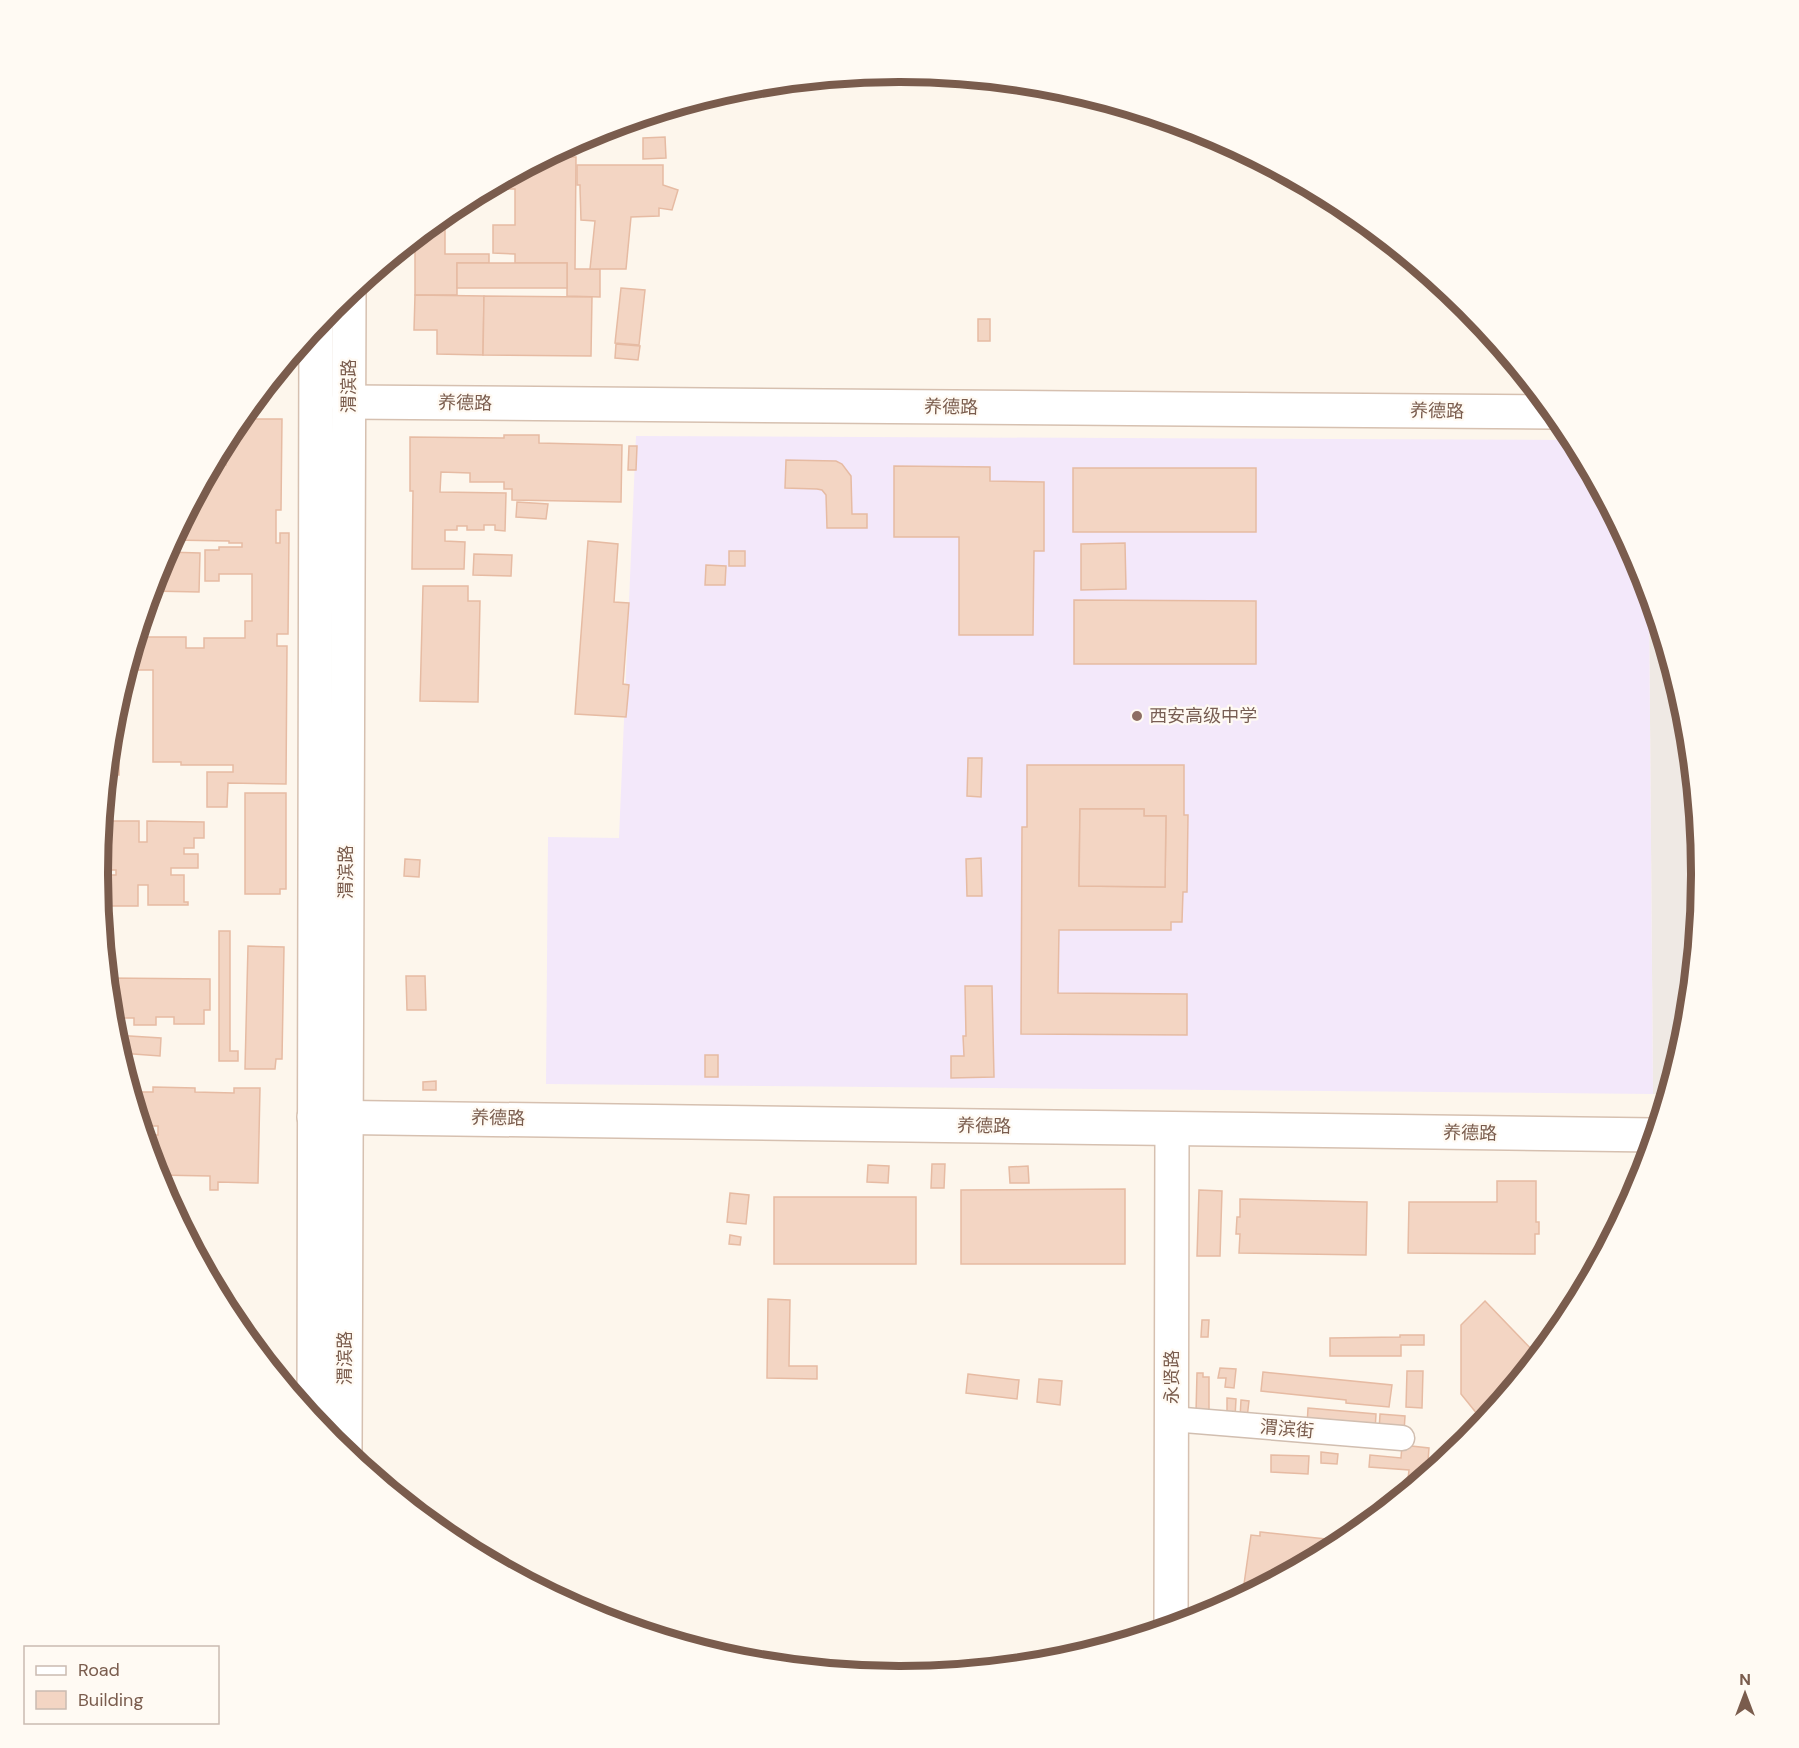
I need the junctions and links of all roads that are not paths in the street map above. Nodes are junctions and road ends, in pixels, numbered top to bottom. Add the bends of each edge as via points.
1 (349, 306) edge
2 (316, 339) edge
3 (348, 402) junction
4 (1542, 412) edge
5 (330, 1116) junction
6 (1172, 1129) junction
7 (1646, 1135) edge
8 (315, 1407) edge
9 (1172, 1419) junction
10 (339, 1433) edge
11 (1402, 1438) dead end
12 (1171, 1617) edge

1 - 3 street, 渭滨路
2 - 5 street, 渭滨路
3 - 4 street, 养德路
3 - 5 street, 渭滨路
5 - 6 street, 养德路
5 - 8 street, 渭滨路
5 - 10 street, 渭滨路
6 - 7 street, 养德路
6 - 9 street, 永贤路
9 - 11 street, 渭滨街
9 - 12 street, 永贤路

